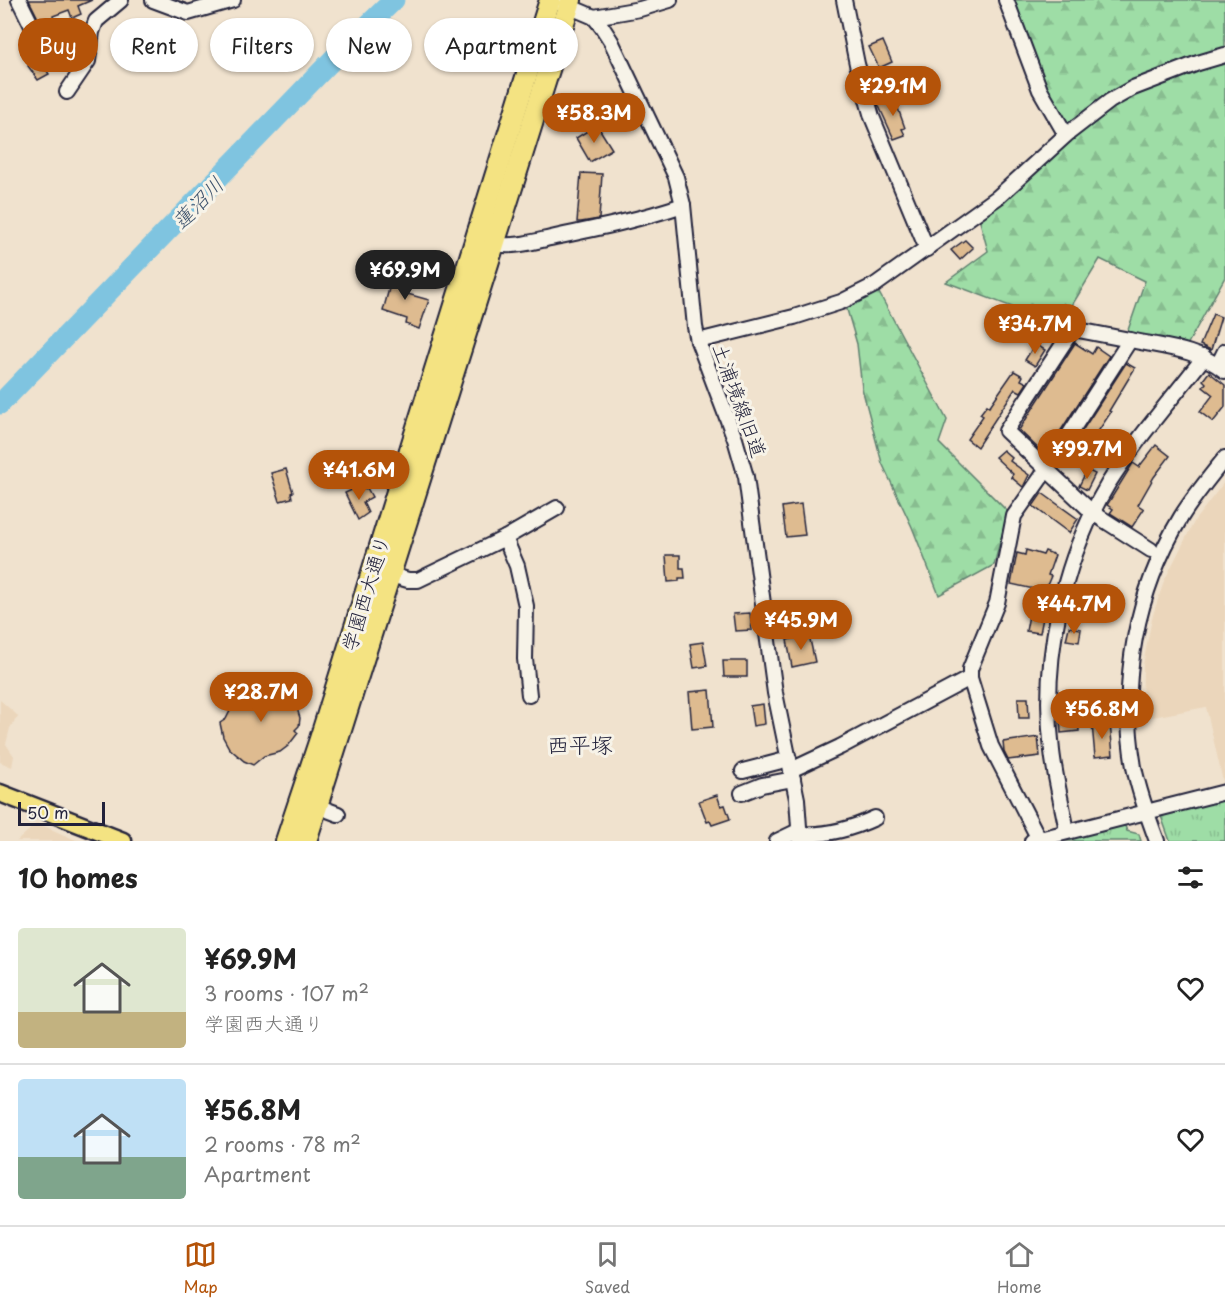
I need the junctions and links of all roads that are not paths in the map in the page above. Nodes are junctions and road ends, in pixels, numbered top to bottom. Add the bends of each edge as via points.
1 (19, 0) edge
2 (121, 0) edge
3 (153, 0) edge
4 (233, 0) edge
5 (670, 0) edge
6 (844, 0) edge
7 (1006, 0) edge
8 (561, 2) edge
9 (594, 17) junction
10 (28, 18) edge
11 (98, 19) edge
12 (1225, 55) edge
13 (81, 72) edge
14 (67, 92) dead end
15 (1066, 135) junction
16 (683, 205) junction
17 (495, 244) junction
18 (927, 249) junction
19 (1130, 340) junction
20 (698, 341) junction
21 (1225, 351) edge
22 (1204, 357) junction
23 (1222, 368) edge
24 (1225, 458) edge
25 (1047, 469) junction
26 (557, 508) dead end
27 (1093, 513) junction
28 (505, 538) junction
29 (1151, 550) dead end
30 (390, 575) junction
31 (970, 678) junction
32 (529, 695) dead end
33 (791, 769) junction
34 (743, 771) dead end
35 (1225, 792) edge
36 (0, 793) edge
37 (742, 794) dead end
38 (317, 806) junction
39 (1146, 811) junction
40 (338, 814) dead end
41 (875, 818) dead end
42 (1067, 831) junction
43 (800, 835) edge
44 (1037, 840) edge
45 (123, 841) edge
46 (286, 841) edge
47 (306, 841) edge
48 (777, 841) edge
49 (1157, 841) edge

1 - 10 street
2 - 11 street
3 - 4 street via 188,13
5 - 9 street
6 - 18 street via 872,117
7 - 15 street via 1040,90
8 - 9 street
8 - 17 highway, 学園西大通り
8 - 46 highway, 学園西大通り
9 - 16 street, 土浦境線旧道 via 611,41 676,177
12 - 15 street via 1134,88
13 - 14 street
15 - 18 street via 998,197
16 - 17 street via 597,229 512,245
16 - 20 street, 土浦境線旧道
17 - 30 highway, 学園西大通り
18 - 20 street via 875,285 842,302
19 - 22 street
19 - 25 street
19 - 25 street via 1073,329 1006,431
20 - 33 street, 土浦境線旧道 via 746,477 775,693
21 - 23 street
22 - 23 street
22 - 27 street via 1128,454
24 - 39 street via 1170,536 1152,576 1135,634 1131,660 1136,695 1129,719 1134,766
25 - 27 street
25 - 31 street via 1014,516 997,603 970,669
26 - 28 street
27 - 29 street
27 - 42 street via 1065,588 1050,680 1052,750
28 - 30 street via 418,580
28 - 32 street via 517,566 526,606
30 - 38 highway, 学園西大通り
31 - 33 street
31 - 44 street via 991,746
33 - 34 street
33 - 37 street
33 - 43 street, 土浦境線旧道
35 - 39 street
36 - 45 main road
38 - 40 street
38 - 47 highway, 学園西大通り
39 - 42 street
39 - 49 street
41 - 43 street via 855,828
42 - 44 street
43 - 48 street

